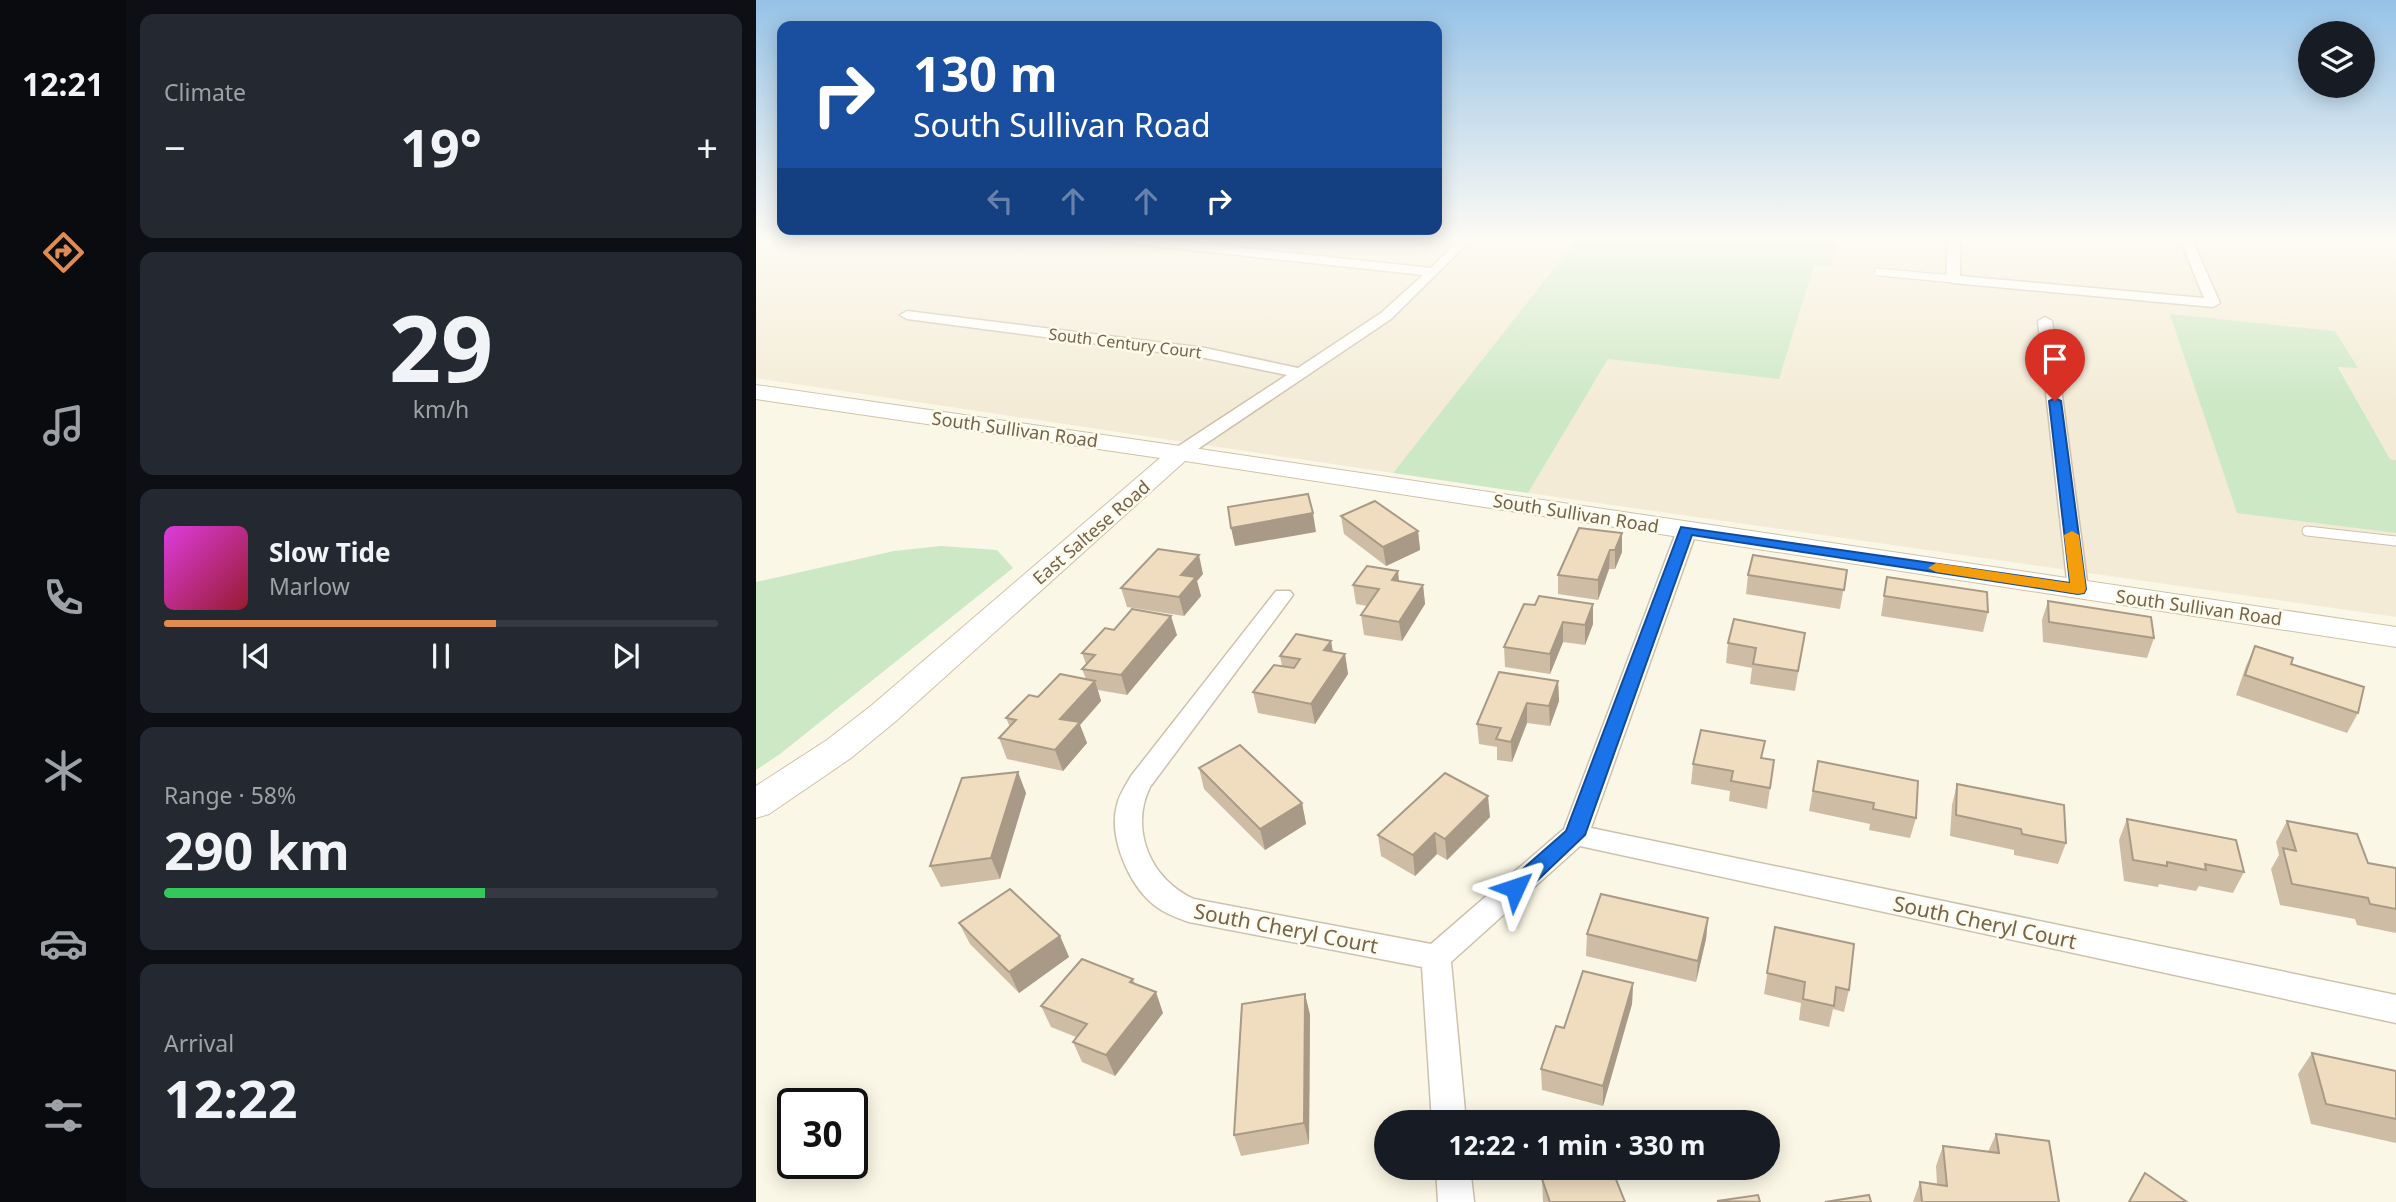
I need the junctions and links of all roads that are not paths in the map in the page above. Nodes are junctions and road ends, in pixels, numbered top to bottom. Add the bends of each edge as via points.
1 (1411, 293) edge
2 (2106, 293) edge
3 (2209, 293) edge
4 (907, 315) dead end
5 (2045, 321) dead end
6 (1300, 373) junction
7 (756, 392) edge
8 (1180, 453) junction
9 (1687, 530) junction
10 (2307, 531) dead end
11 (2396, 541) edge
12 (2078, 589) junction
13 (1283, 595) dead end
14 (2396, 637) edge
15 (756, 804) edge
16 (1575, 835) junction
17 (1436, 957) junction
18 (2396, 1009) edge
19 (1448, 1110) edge
20 (1454, 1180) edge
21 (1456, 1202) edge

1 - 6 street, East Saltese Road via 1386,316
2 - 3 street via 2213,303
4 - 6 street, South Century Court via 1205,353
5 - 12 street
6 - 8 street, East Saltese Road
7 - 8 main road, South Sullivan Road
8 - 9 main road, South Sullivan Road
8 - 15 main road, East Saltese Road via 884,713
9 - 12 main road, South Sullivan Road
9 - 16 street
10 - 11 lane
12 - 14 main road, South Sullivan Road
13 - 17 street, South Cheryl Court via 1140,782 1129,808 1129,834 1137,857 1164,896 1189,910
16 - 17 street
16 - 18 street, South Cheryl Court
17 - 19 street
20 - 21 street

